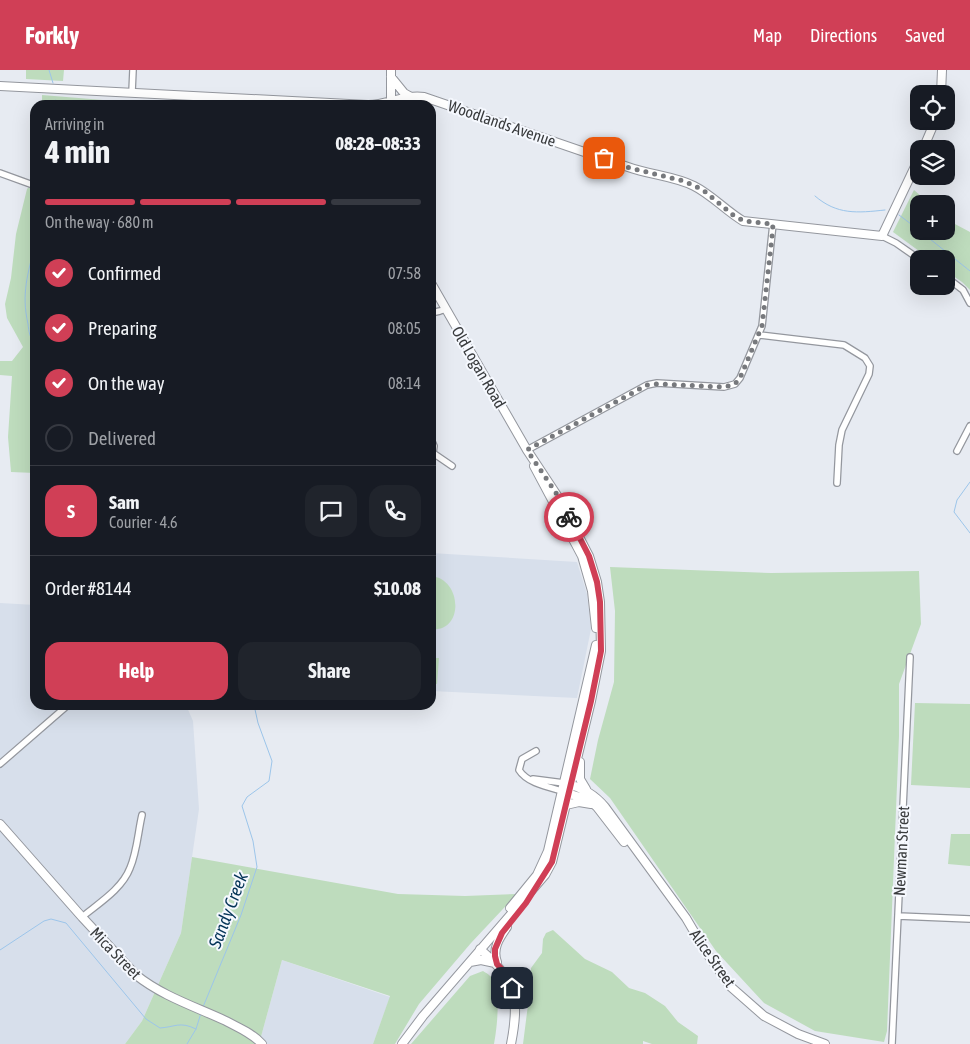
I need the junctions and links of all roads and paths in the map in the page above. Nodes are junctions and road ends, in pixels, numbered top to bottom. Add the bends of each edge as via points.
1 (133, 70) edge
2 (942, 70) edge
3 (391, 73) edge
4 (941, 85) edge
5 (0, 86) edge
6 (132, 92) junction
7 (411, 96) junction
8 (277, 100) edge
9 (391, 100) edge
10 (400, 100) edge
11 (433, 100) edge
12 (436, 101) edge
13 (0, 173) edge
14 (910, 177) edge
15 (30, 183) edge
16 (773, 224) junction
17 (882, 236) junction
18 (910, 252) edge
19 (955, 284) edge
20 (436, 291) edge
21 (970, 303) edge
22 (446, 308) junction
23 (436, 312) edge
24 (760, 335) junction
25 (970, 426) edge
26 (527, 450) junction
27 (956, 452) dead end
28 (436, 456) edge
29 (452, 466) dead end
30 (837, 483) dead end
31 (910, 657) dead end
32 (62, 710) edge
33 (583, 733) junction
34 (536, 751) dead end
35 (0, 764) edge
36 (567, 788) junction
37 (588, 792) junction
38 (566, 806) junction
39 (597, 807) junction
40 (142, 815) dead end
41 (0, 824) edge
42 (646, 865) junction
43 (545, 875) junction
44 (898, 916) junction
45 (82, 917) junction
46 (970, 919) edge
47 (480, 949) junction
48 (470, 962) junction
49 (497, 964) junction
50 (262, 1044) edge
51 (402, 1044) edge
52 (511, 1044) edge
53 (825, 1044) edge
54 (892, 1044) edge

1 - 6 street
2 - 4 street
3 - 7 street via 404,93
3 - 9 street
5 - 6 street, Woodlands Avenue
6 - 8 street, Woodlands Avenue
7 - 10 street, Woodlands Avenue
7 - 11 street, Woodlands Avenue
12 - 16 street, Woodlands Avenue via 630,168 684,181 703,190 744,221
13 - 15 street
14 - 17 street
16 - 17 street, Woodlands Avenue
16 - 24 street
17 - 18 street, Woodlands Avenue
19 - 21 street via 963,290
20 - 22 street, Old Logan Road
22 - 23 street
22 - 26 street, Old Logan Road
24 - 26 street via 735,384 724,387 647,385
24 - 30 street via 844,345 865,358 870,366 842,430
25 - 27 street
26 - 33 street, Old Logan Road via 578,532 598,589 601,651
26 - 36 street, Old Logan Road via 582,556 592,591 596,627 594,658
28 - 29 street
31 - 44 street, Newman Street
32 - 35 street
33 - 36 street, Old Logan Road
33 - 37 street, Old Logan Road via 580,777
34 - 36 street via 522,759 519,770 523,776
36 - 37 street, Alice Street
36 - 38 street
36 - 39 street, Alice Street
36 - 47 street via 540,869 483,940
37 - 42 street, Alice Street via 605,807
38 - 39 street via 579,802
38 - 43 street via 552,862
39 - 42 street, Alice Street
40 - 45 street via 131,867 119,886
41 - 45 street, Mica Street
42 - 53 street, Alice Street via 686,918 731,987 764,1016
43 - 47 street
43 - 49 street via 502,933 495,952
44 - 46 street
44 - 54 street, Newman Street
45 - 50 street, Mica Street via 145,983 255,1036
47 - 48 street
47 - 49 street
48 - 49 street via 481,960
48 - 51 street
49 - 52 street via 508,978 515,1000

